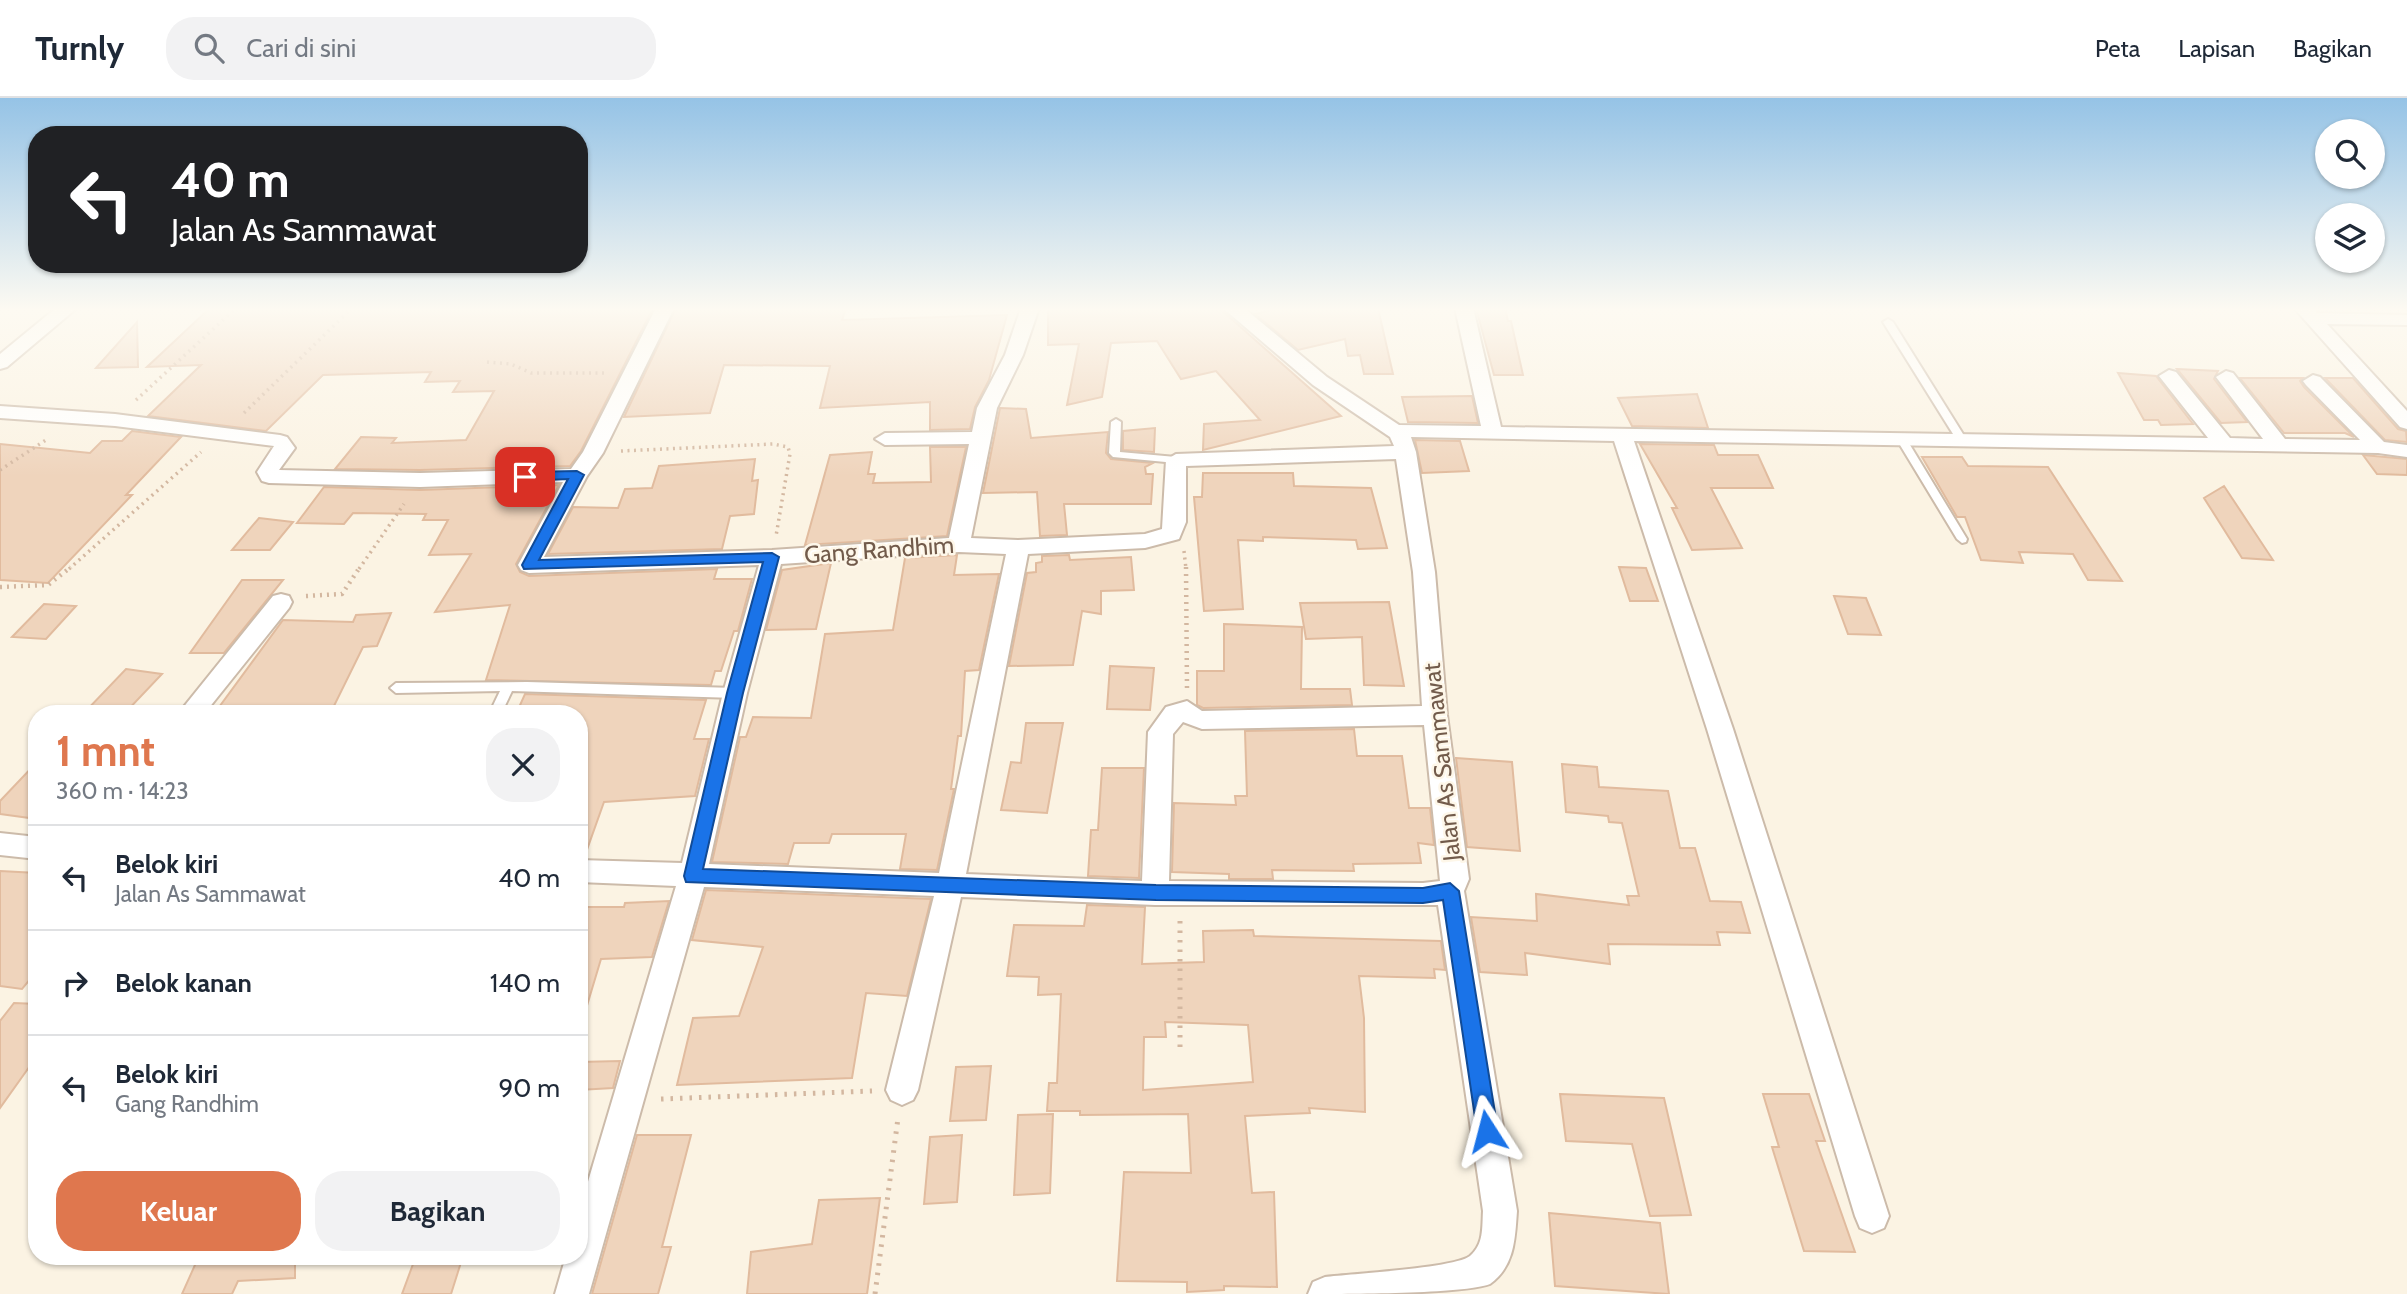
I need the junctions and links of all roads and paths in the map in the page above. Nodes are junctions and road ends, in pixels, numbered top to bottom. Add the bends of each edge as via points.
1 (176, 364) edge
2 (509, 364) edge
3 (637, 364) edge
4 (1010, 364) edge
5 (1297, 364) edge
6 (1477, 364) edge
7 (1914, 364) edge
8 (2353, 364) edge
9 (632, 374) junction
10 (2169, 376) dead end
11 (2226, 377) dead end
12 (2313, 381) dead end
13 (0, 412) edge
14 (82, 416) junction
15 (115, 420) junction
16 (1116, 422) dead end
17 (2407, 423) edge
18 (1493, 433) junction
19 (1622, 434) junction
20 (2219, 438) junction
21 (2274, 438) junction
22 (885, 439) dead end
23 (980, 439) junction
24 (1902, 440) junction
25 (1400, 442) junction
26 (1963, 442) junction
27 (2378, 447) junction
28 (2407, 451) edge
29 (593, 453) junction
30 (1176, 460) junction
31 (0, 470) edge
32 (577, 475) junction
33 (420, 480) junction
34 (1171, 534) junction
35 (1962, 539) dead end
36 (959, 545) junction
37 (1018, 547) junction
38 (772, 557) junction
39 (0, 587) edge
40 (31, 587) dead end
41 (281, 602) joint
42 (508, 687) junction
43 (396, 688) dead end
44 (735, 693) junction
45 (197, 705) edge
46 (499, 705) edge
47 (1187, 710) junction
48 (1435, 715) junction
49 (0, 844) edge
50 (28, 847) edge
51 (588, 871) edge
52 (693, 876) junction
53 (950, 886) junction
54 (1450, 891) junction
55 (1156, 893) junction
56 (1181, 915) dead end
57 (1180, 1054) dead end
58 (902, 1090) junction
59 (631, 1100) junction
60 (1872, 1216) dead end
61 (588, 1241) edge
62 (581, 1265) edge
63 (572, 1294) edge
64 (874, 1294) edge
65 (1325, 1294) edge

1 - 15 path
2 - 9 path via 531,373
3 - 9 street, Gang Randhim
4 - 23 street via 987,408
5 - 25 street
6 - 18 street
7 - 26 lane
8 - 17 street
9 - 29 street, Gang Randhim
10 - 20 street
11 - 21 street
12 - 27 street
13 - 14 street
14 - 15 street
14 - 31 path
15 - 33 street via 280,441 285,448 267,472 269,476
16 - 30 lane via 1114,453
18 - 19 street
18 - 25 street
19 - 24 street
19 - 60 street via 1720,729
20 - 21 street
20 - 26 street
21 - 27 street
22 - 23 street
23 - 36 street
24 - 26 street
24 - 35 lane
25 - 30 street
25 - 48 street, Jalan As Sammawat via 1423,572
27 - 28 street
29 - 32 street, Gang Randhim
29 - 38 path via 788,447
30 - 34 street
32 - 33 street
32 - 38 street, Gang Randhim via 529,565
33 - 41 path via 342,594
34 - 37 street, Gang Randhim via 1145,541
34 - 47 path via 1181,544 1186,562
36 - 37 street, Gang Randhim
36 - 38 street, Gang Randhim
37 - 53 street
38 - 44 street
39 - 40 path
41 - 45 street
42 - 43 lane
42 - 44 lane
42 - 46 lane
44 - 52 street
47 - 48 street via 1202,720
47 - 55 street via 1175,714 1161,733
48 - 54 street, Jalan As Sammawat via 1455,879
49 - 50 street
51 - 52 street, Jalan As Sammawat
52 - 53 street, Jalan As Sammawat
52 - 59 street
53 - 55 street, Jalan As Sammawat
53 - 58 street
54 - 55 street, Jalan As Sammawat via 1423,895
54 - 65 street via 1500,1211 1498,1248 1478,1272
56 - 57 path
58 - 59 path
58 - 64 path
59 - 61 street
62 - 63 street

